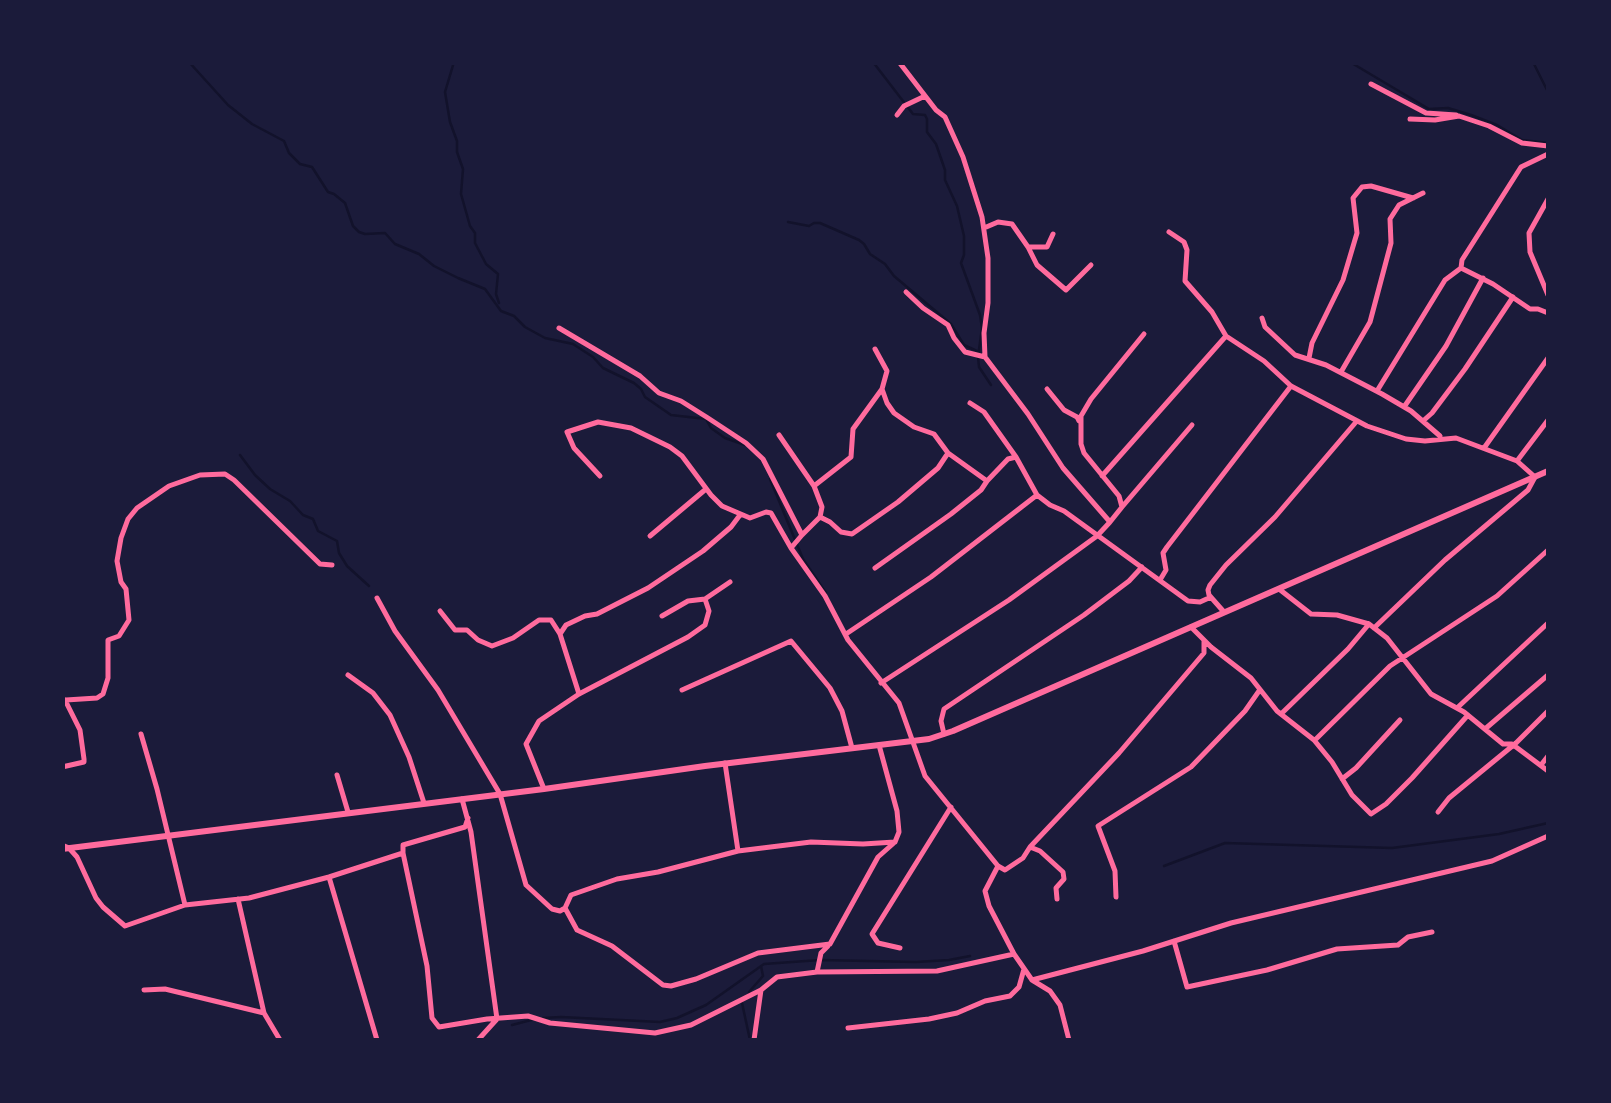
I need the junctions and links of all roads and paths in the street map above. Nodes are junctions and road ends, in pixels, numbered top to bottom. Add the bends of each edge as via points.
1 (900, 62) edge
2 (1371, 84) dead end
3 (925, 96) junction
4 (898, 115) dead end
5 (1458, 116) junction
6 (1410, 119) dead end
7 (1548, 146) edge
8 (1548, 154) edge
9 (1423, 193) dead end
10 (1413, 198) junction
11 (1548, 200) edge
12 (984, 228) junction
13 (1170, 232) dead end
14 (1054, 234) dead end
15 (1028, 247) junction
16 (1090, 265) dead end
17 (1461, 268) junction
18 (1483, 278) junction
19 (906, 292) dead end
20 (1548, 296) edge
21 (1513, 297) junction
22 (1548, 313) edge
23 (1262, 318) dead end
24 (559, 328) dead end
25 (1144, 334) dead end
26 (1226, 336) junction
27 (874, 349) dead end
28 (985, 357) junction
29 (1309, 358) junction
30 (1548, 358) edge
31 (1340, 372) junction
32 (1291, 386) junction
33 (882, 389) junction
34 (1048, 389) dead end
35 (1377, 391) junction
36 (970, 403) dead end
37 (1404, 407) junction
38 (1548, 420) edge
39 (1423, 421) junction
40 (1356, 422) junction
41 (1080, 424) junction
42 (1192, 425) dead end
43 (778, 435) dead end
44 (1442, 438) junction
45 (1484, 448) junction
46 (948, 452) junction
47 (1016, 457) junction
48 (1516, 461) junction
49 (1548, 471) edge
50 (600, 476) dead end
51 (1102, 476) junction
52 (1535, 477) junction
53 (987, 482) junction
54 (814, 486) junction
55 (706, 489) junction
56 (1037, 494) junction
57 (1122, 507) junction
58 (740, 515) junction
59 (820, 517) junction
60 (1110, 522) junction
61 (802, 535) junction
62 (650, 536) dead end
63 (1097, 536) junction
64 (791, 548) junction
65 (1548, 550) edge
66 (332, 566) dead end
67 (1142, 567) junction
68 (875, 568) dead end
69 (1160, 580) junction
70 (730, 582) dead end
71 (1279, 588) junction
72 (377, 598) dead end
73 (705, 598) junction
74 (1211, 598) junction
75 (440, 611) dead end
76 (1225, 612) junction
77 (662, 616) dead end
78 (1548, 624) edge
79 (1371, 626) junction
80 (1190, 627) junction
81 (560, 634) junction
82 (845, 634) junction
83 (1204, 640) junction
84 (1402, 657) junction
85 (348, 675) dead end
86 (1548, 675) edge
87 (881, 683) junction
88 (682, 690) dead end
89 (1260, 691) junction
90 (579, 694) junction
91 (64, 701) edge
92 (1457, 708) junction
93 (1548, 710) edge
94 (1282, 714) junction
95 (1468, 715) junction
96 (1400, 720) dead end
97 (1485, 729) junction
98 (141, 734) dead end
99 (944, 734) junction
100 (1314, 740) junction
101 (912, 741) junction
102 (1512, 744) junction
103 (878, 745) junction
104 (852, 748) junction
105 (1548, 756) edge
106 (724, 763) junction
107 (1541, 765) junction
108 (62, 767) edge
109 (1548, 771) edge
110 (337, 775) dead end
111 (1342, 779) junction
112 (544, 789) junction
113 (500, 794) junction
114 (462, 799) junction
115 (424, 803) junction
116 (951, 807) junction
117 (348, 812) junction
118 (1438, 812) dead end
119 (468, 818) junction
120 (168, 836) junction
121 (1548, 836) edge
122 (895, 842) junction
123 (65, 847) edge
124 (1030, 847) junction
125 (738, 851) junction
126 (403, 853) junction
127 (998, 866) junction
128 (329, 877) junction
129 (1116, 896) dead end
130 (238, 899) junction
131 (1057, 899) dead end
132 (185, 905) junction
133 (565, 908) junction
134 (1432, 932) dead end
135 (1174, 941) junction
136 (830, 944) junction
137 (900, 948) dead end
138 (1014, 954) junction
139 (1024, 969) junction
140 (818, 972) junction
141 (1032, 980) junction
142 (144, 990) dead end
143 (761, 990) junction
144 (264, 1013) junction
145 (497, 1019) junction
146 (848, 1028) dead end
147 (280, 1040) edge
148 (376, 1040) edge
149 (478, 1040) edge
150 (754, 1040) edge
151 (1069, 1040) edge

1 - 3 street
2 - 5 street via 1426,113
3 - 4 street
3 - 12 street via 945,117
5 - 6 street
5 - 7 street
8 - 17 street via 1520,166
9 - 10 street
10 - 29 street via 1370,186 1353,198 1357,233
10 - 31 street via 1390,220 1391,243 1370,322
11 - 20 street via 1529,233
12 - 15 street via 1012,224
12 - 28 street
13 - 26 street via 1187,250 1185,281
14 - 15 street via 1047,247
15 - 16 street via 1037,266 1066,290
17 - 18 street
17 - 35 street via 1445,280
18 - 21 street
18 - 37 street
19 - 28 street via 948,324 966,352
21 - 22 street
21 - 39 street
23 - 29 street via 1295,355
24 - 61 street via 746,443 763,458
25 - 41 street via 1091,399
26 - 32 street
26 - 51 street
27 - 33 street via 886,370
28 - 60 street
29 - 31 street
30 - 45 street
31 - 35 street
32 - 40 street
32 - 69 street via 1167,547
33 - 46 street via 894,413 934,434
33 - 54 street via 853,429 852,457
34 - 41 street
35 - 37 street
36 - 47 street
37 - 39 street
38 - 48 street
39 - 44 street
40 - 44 street via 1406,440
40 - 74 street via 1226,565 1208,590
41 - 51 street via 1084,453
42 - 57 street
43 - 54 street
44 - 45 street
45 - 48 street
46 - 53 street
46 - 59 street via 938,468 852,534
47 - 53 street
47 - 56 street
48 - 52 street
49 - 52 main road
50 - 55 street via 567,432 598,422 631,428 682,456
51 - 57 street
52 - 71 main road
52 - 79 street
53 - 68 street
54 - 59 street
55 - 58 street
55 - 62 street
56 - 63 street
56 - 82 street via 931,578
57 - 60 street
58 - 64 street via 771,513
58 - 81 street via 732,528 648,588 566,625
59 - 61 street
60 - 63 street
61 - 64 street
63 - 67 street
63 - 87 street
64 - 82 street
65 - 84 street via 1497,596
66 - 91 street via 320,564 225,474 169,486 137,508 121,538 117,562 129,620 108,640 104,694
67 - 69 street
67 - 99 street via 1084,615 944,709
69 - 74 street via 1192,603
70 - 73 street
71 - 76 main road
71 - 79 street via 1311,614
72 - 113 street
73 - 77 street
73 - 90 street via 705,625
74 - 76 street
75 - 81 street via 455,630 492,646 539,620 550,620
76 - 80 main road
78 - 92 street
79 - 84 street
79 - 94 street
80 - 83 street
80 - 99 main road
81 - 90 street
82 - 87 street
83 - 89 street
83 - 124 street via 1204,653 1186,675
84 - 92 street via 1431,694
84 - 100 street
85 - 115 street via 390,715
86 - 97 street
87 - 101 street via 900,703
88 - 104 street via 792,641 830,688
89 - 94 street
89 - 129 street via 1191,767 1098,826
90 - 112 street via 539,721 526,744
91 - 108 street via 80,730 84,762
92 - 95 street
93 - 102 street
94 - 100 street
95 - 97 street
95 - 111 street via 1371,814
96 - 111 street
97 - 102 street
98 - 120 street
99 - 101 main road
100 - 111 street
101 - 103 main road
101 - 116 street via 925,776
102 - 107 street
102 - 118 street
103 - 104 main road
103 - 122 street via 897,811
104 - 106 main road
105 - 107 street
106 - 112 main road
106 - 125 street
107 - 109 street
110 - 117 street
112 - 113 main road
113 - 114 main road
113 - 133 street via 526,885 552,910
114 - 115 main road
114 - 119 street
115 - 117 main road
116 - 127 street
116 - 137 street via 872,934 878,943
117 - 120 main road
119 - 126 street via 465,828 403,845
119 - 145 street
120 - 123 main road
120 - 132 street
121 - 135 street via 1492,860
122 - 125 street
122 - 136 street via 878,857
123 - 132 street via 103,908 126,926
124 - 127 street via 1005,870
124 - 131 street via 1062,872
125 - 133 street via 616,880 572,895
126 - 128 street
126 - 145 street via 432,1018 439,1027
127 - 138 street via 985,891
128 - 130 street
128 - 148 street
130 - 132 street
130 - 144 street
133 - 136 street via 577,930 612,946 663,985 758,953
134 - 135 street via 1187,988
135 - 141 street
136 - 140 street
138 - 139 street
138 - 140 street via 937,971
139 - 141 street
139 - 146 street via 1010,996 929,1019
140 - 143 street via 777,976
141 - 151 street via 1060,1005
142 - 144 street via 166,988
143 - 145 street via 691,1025 654,1032 528,1016
143 - 150 street
144 - 147 street
145 - 149 street

